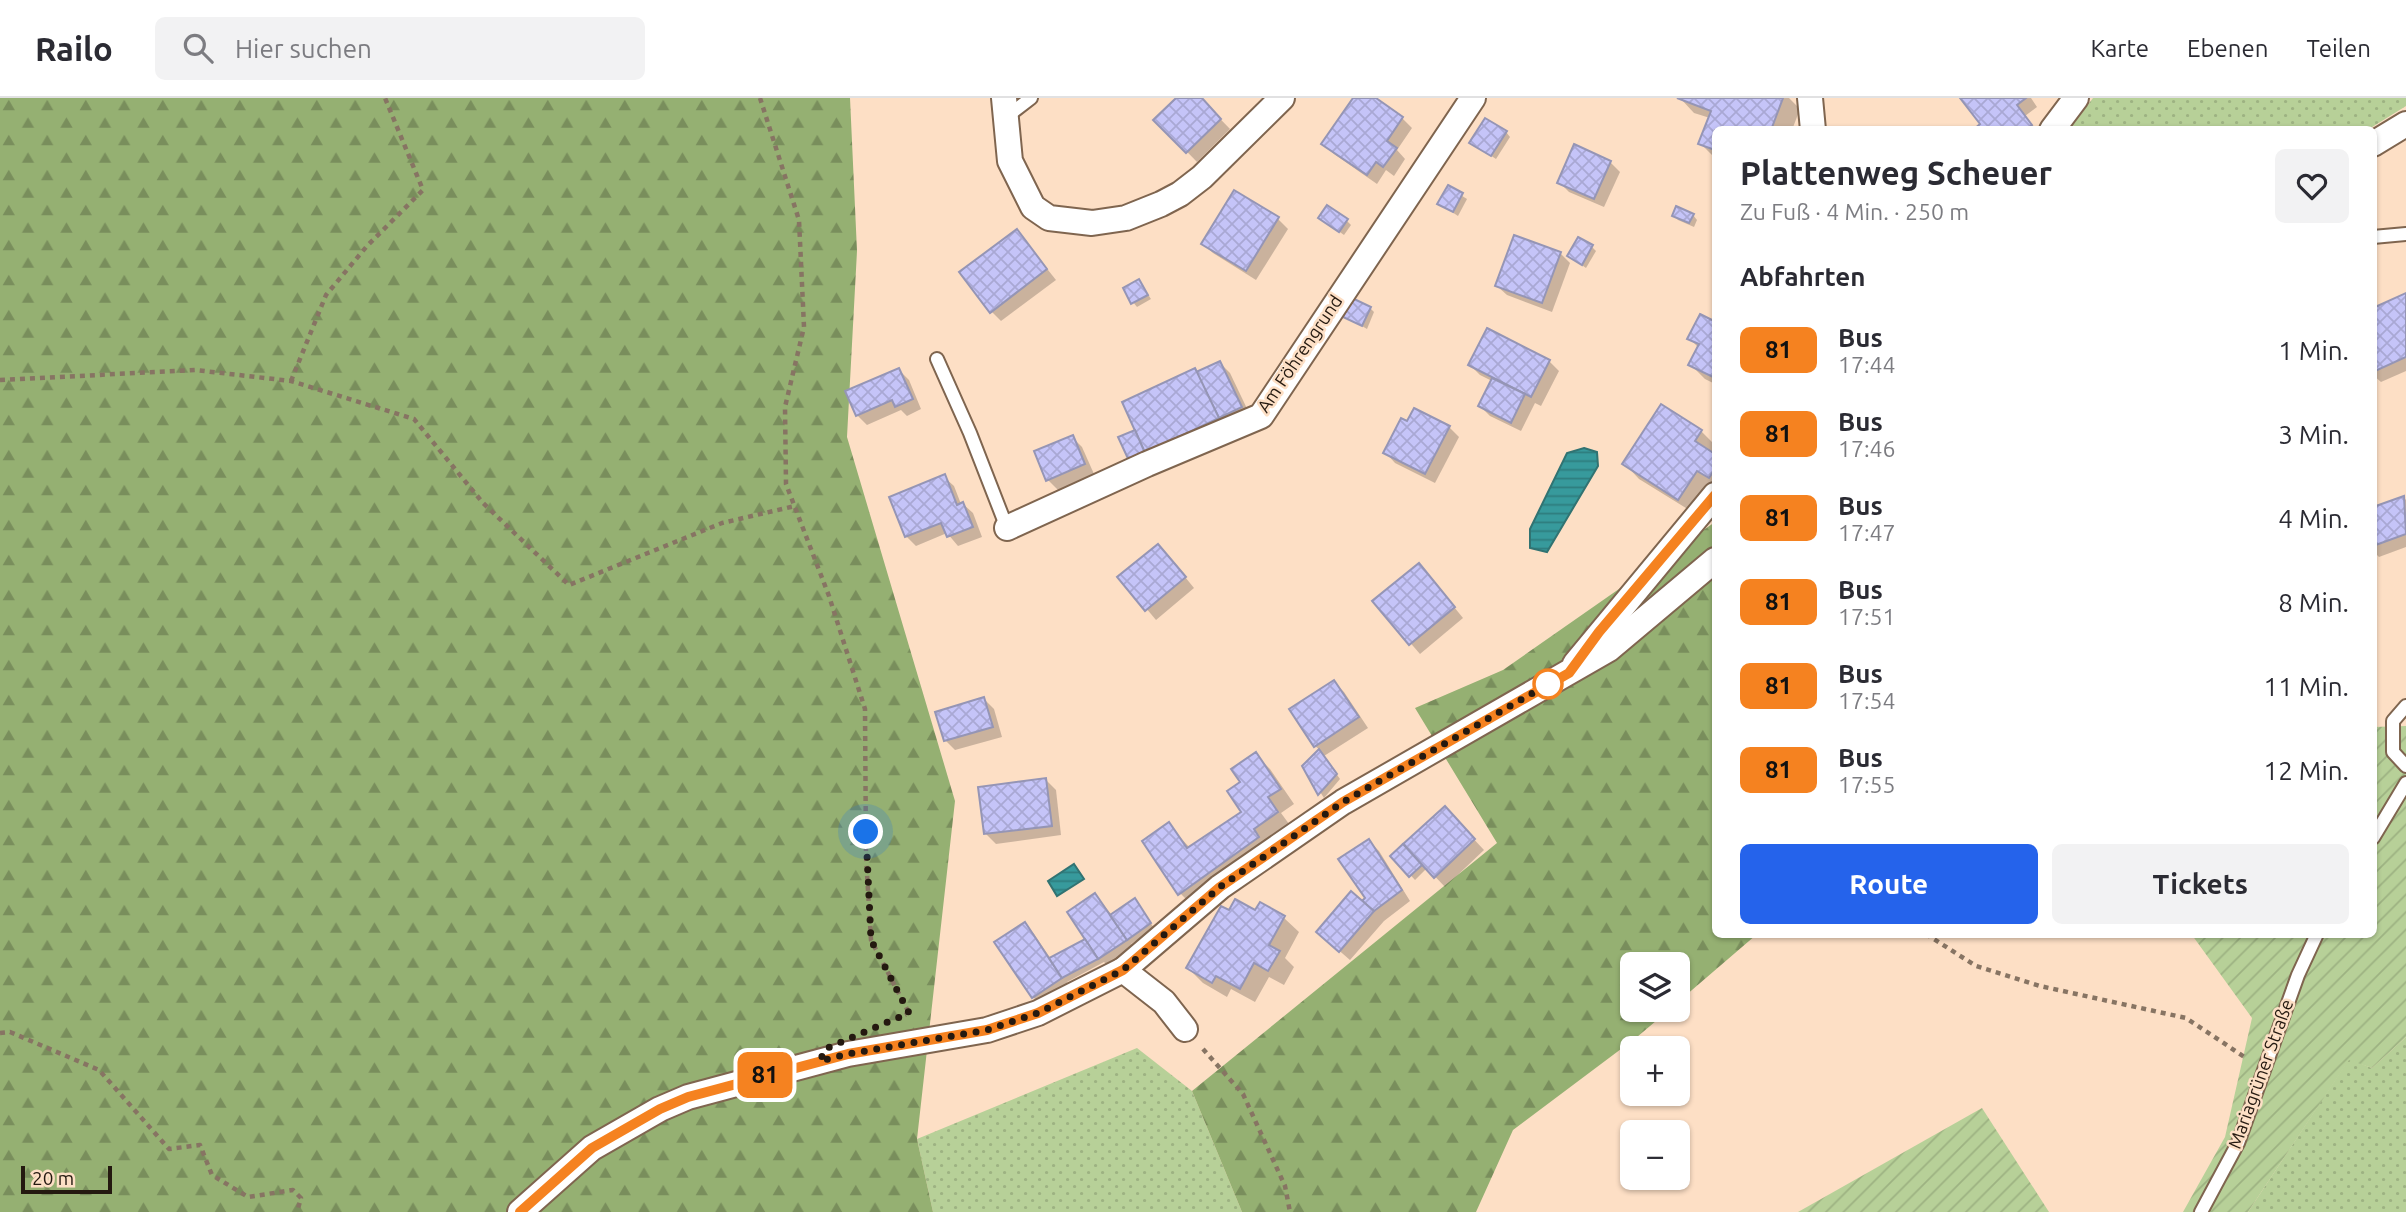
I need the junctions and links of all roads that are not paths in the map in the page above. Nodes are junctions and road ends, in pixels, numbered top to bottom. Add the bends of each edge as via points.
1 (1031, 98) edge
2 (1282, 98) edge
3 (1473, 98) edge
4 (1810, 98) edge
5 (2076, 98) edge
6 (1004, 108) edge
7 (2406, 124) edge
8 (1813, 126) edge
9 (2055, 126) edge
10 (2377, 142) edge
11 (2406, 234) edge
12 (2377, 237) edge
13 (937, 359) dead end
14 (1712, 499) edge
15 (1007, 528) joint
16 (1712, 563) edge
17 (1569, 673) junction
18 (2406, 706) edge
19 (2406, 766) edge
20 (2406, 783) edge
21 (2377, 831) edge
22 (2315, 938) edge
23 (1123, 970) junction
24 (1185, 1029) road end
25 (520, 1212) edge
26 (2202, 1212) edge

1 - 6 lane
2 - 6 street via 1180,194 1126,218 1093,223 1049,218 1033,207 1010,161
3 - 15 street, Am Föhrengrund via 1261,416
4 - 8 street
5 - 9 street
7 - 10 street
11 - 12 lane
13 - 15 lane
14 - 17 street
16 - 17 street via 1609,649
17 - 23 street via 1343,802 1220,887
18 - 19 lane via 2393,721 2393,752
20 - 21 lane
22 - 26 lane, Mariagrüner Straße via 2238,1143
23 - 24 street via 1164,1002
23 - 25 street via 1038,1013 987,1030 848,1054 688,1097 592,1148

